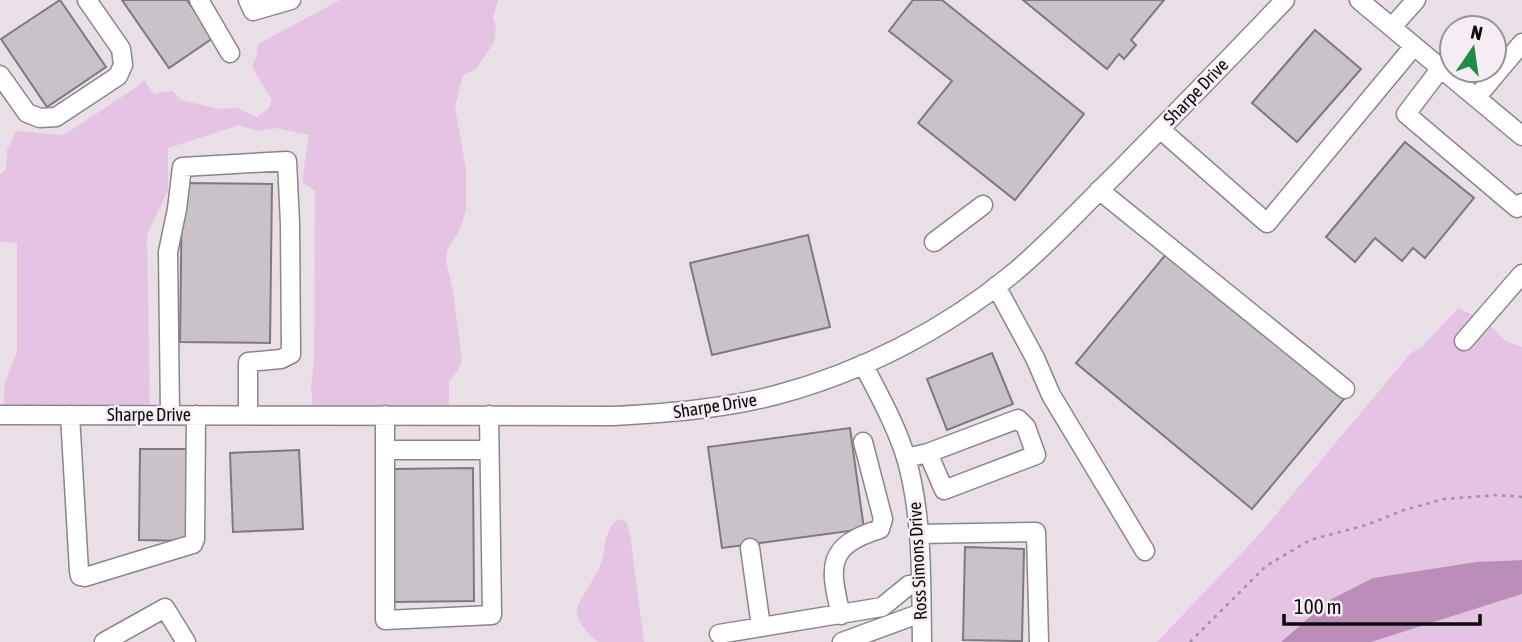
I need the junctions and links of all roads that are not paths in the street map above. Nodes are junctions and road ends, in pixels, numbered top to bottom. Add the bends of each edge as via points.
1 (87, 0) edge
2 (199, 0) edge
3 (248, 0) edge
4 (291, 0) edge
5 (1284, 0) edge
6 (1359, 0) edge
7 (1416, 0) edge
8 (1392, 27) junction
9 (1522, 43) edge
10 (1414, 46) junction
11 (230, 53) dead end
12 (1438, 66) edge
13 (1438, 72) edge
14 (0, 75) edge
15 (1460, 84) edge
16 (1476, 97) junction
17 (1160, 129) junction
18 (1522, 136) edge
19 (1099, 190) junction
20 (1522, 203) edge
21 (983, 205) dead end
22 (934, 242) dead end
23 (1522, 274) edge
24 (996, 286) junction
25 (1464, 341) dead end
26 (863, 364) junction
27 (1345, 389) dead end
28 (170, 414) junction
29 (0, 415) edge
30 (70, 415) junction
31 (196, 415) junction
32 (248, 415) junction
33 (385, 415) junction
34 (489, 415) junction
35 (863, 442) dead end
36 (384, 450) junction
37 (489, 450) junction
38 (928, 453) junction
39 (906, 458) junction
40 (919, 534) junction
41 (750, 548) dead end
42 (1145, 551) dead end
43 (921, 584) junction
44 (921, 613) junction
45 (841, 615) junction
46 (761, 627) junction
47 (719, 634) dead end
48 (104, 642) edge
49 (186, 642) edge
50 (842, 642) edge
51 (922, 642) edge
52 (1039, 642) edge

1 - 14 street via 121,50 123,65 118,76 56,117 40,118 27,113
2 - 11 street
3 - 4 street via 253,11
5 - 17 street, Sharpe Drive
6 - 8 street
7 - 8 street
8 - 10 street
9 - 16 street
10 - 12 street
10 - 17 street via 1266,223
13 - 20 street via 1406,114 1517,208
15 - 16 street
16 - 18 street
17 - 19 street, Sharpe Drive
19 - 24 street, Sharpe Drive via 1038,252
19 - 27 street
21 - 22 street
23 - 25 street
24 - 26 street, Sharpe Drive via 920,336
24 - 42 street via 1051,395
26 - 34 street, Sharpe Drive via 777,395 701,411
26 - 39 street, Ross Simons Drive
28 - 30 street, Sharpe Drive
28 - 31 street, Sharpe Drive
28 - 32 street via 168,252 182,167 287,161 292,354 248,362
29 - 30 street, Sharpe Drive
30 - 31 street via 79,571 85,577 193,544
31 - 32 street, Sharpe Drive
32 - 33 street, Sharpe Drive
33 - 34 street, Sharpe Drive
33 - 36 street
34 - 37 street
35 - 45 street via 883,519 880,530 842,547 834,561 833,583
36 - 37 street
36 - 37 street via 385,620 492,615
38 - 38 street via 1018,419 1026,427 1036,455 944,491
38 - 39 street
39 - 40 street, Ross Simons Drive
40 - 43 street, Ross Simons Drive
40 - 52 street via 1036,532
41 - 46 street
43 - 44 street, Ross Simons Drive
43 - 45 street via 909,585 882,607
44 - 50 street
44 - 51 street, Ross Simons Drive
45 - 46 street
46 - 47 street
48 - 49 street via 165,608

